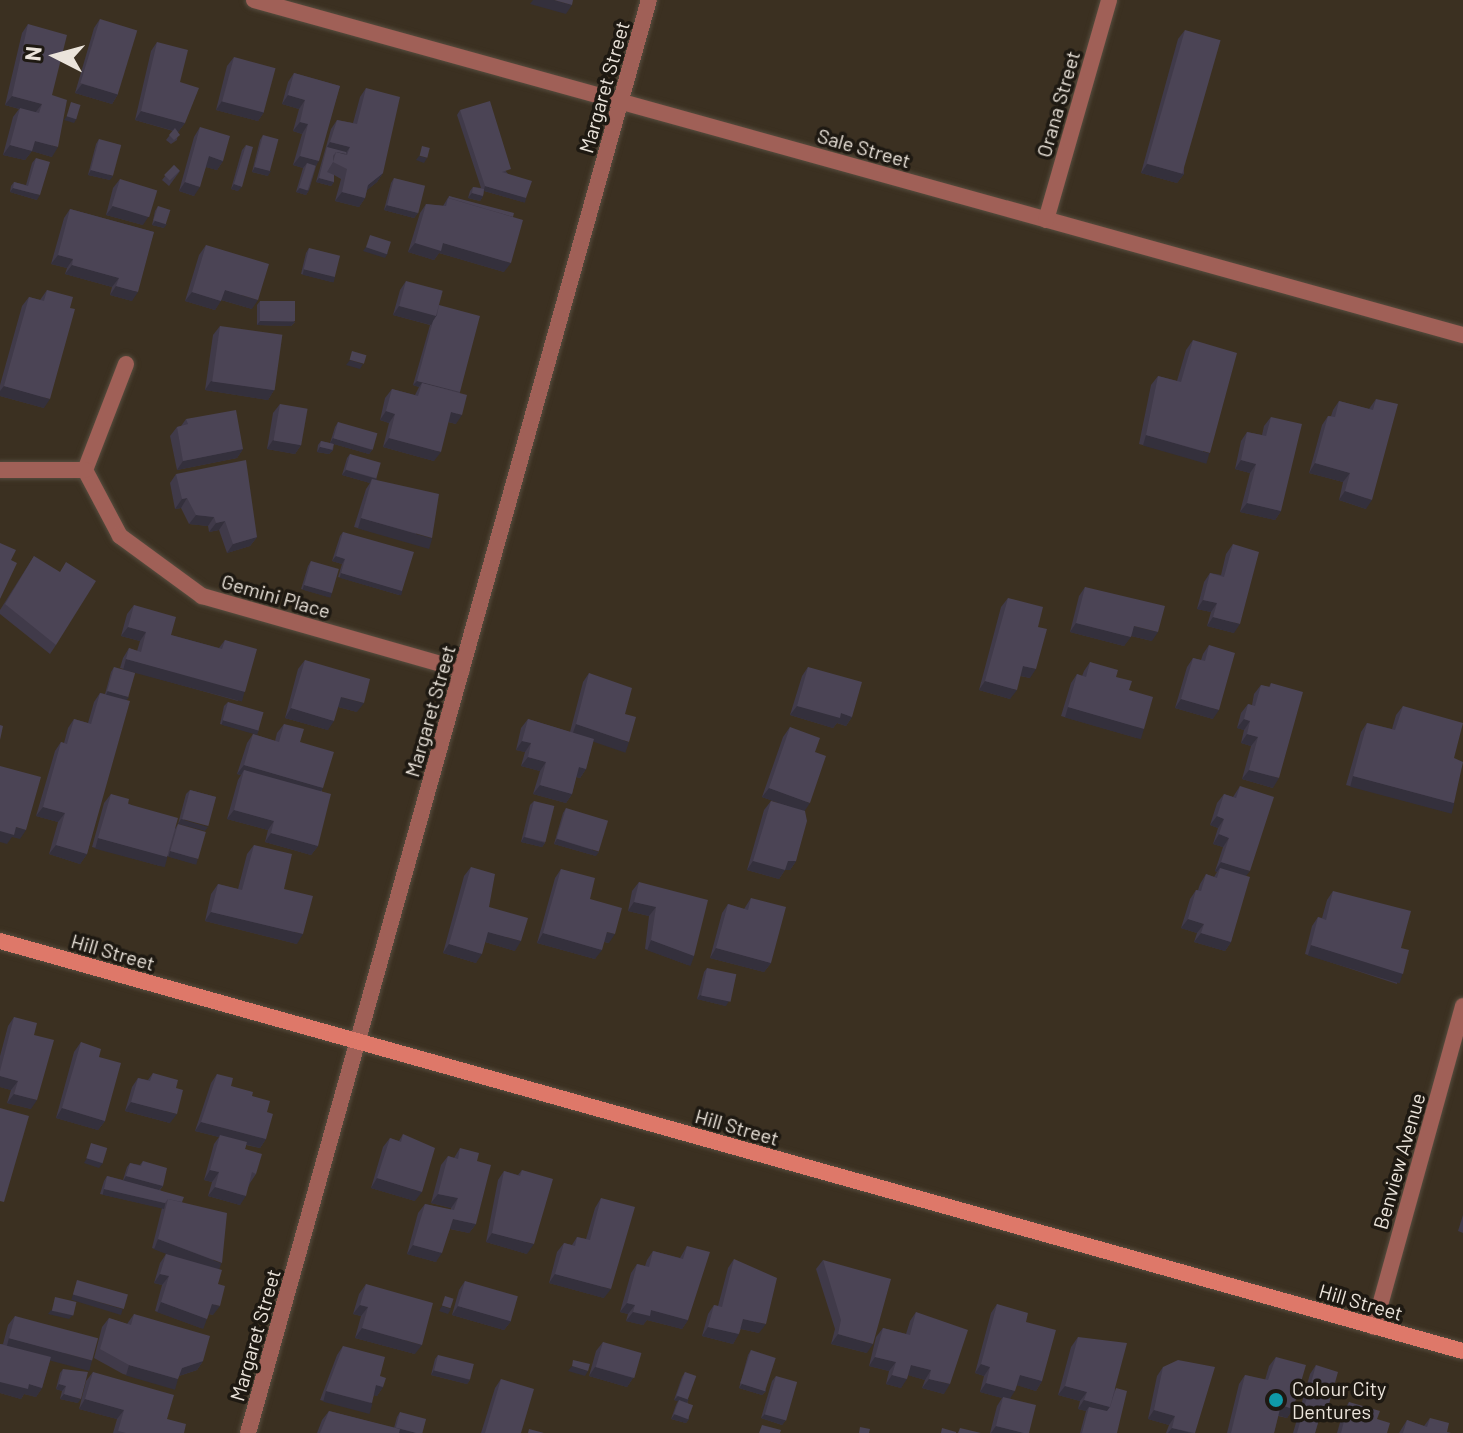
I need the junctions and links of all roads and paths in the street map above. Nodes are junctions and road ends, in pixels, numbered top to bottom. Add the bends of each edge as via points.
1 (254, 0) edge
2 (649, 0) edge
3 (1109, 0) edge
4 (620, 102) junction
5 (1046, 220) junction
6 (1463, 335) edge
7 (126, 364) dead end
8 (0, 470) edge
9 (85, 470) junction
10 (462, 670) junction
11 (0, 941) edge
12 (1463, 1006) edge
13 (358, 1041) junction
14 (1374, 1327) junction
15 (1463, 1351) edge
16 (248, 1433) edge

1 - 4 street, Sale Street
2 - 4 street, Margaret Street
3 - 5 street, Orana Street
4 - 5 street, Sale Street
4 - 10 street, Margaret Street
5 - 6 street, Sale Street
7 - 9 street
8 - 9 street
9 - 10 street, Gemini Place via 120,536 202,596
10 - 13 street, Margaret Street
11 - 13 main road, Hill Street
12 - 14 street, Benview Avenue
13 - 14 main road, Hill Street
13 - 16 street, Margaret Street
14 - 15 main road, Hill Street

